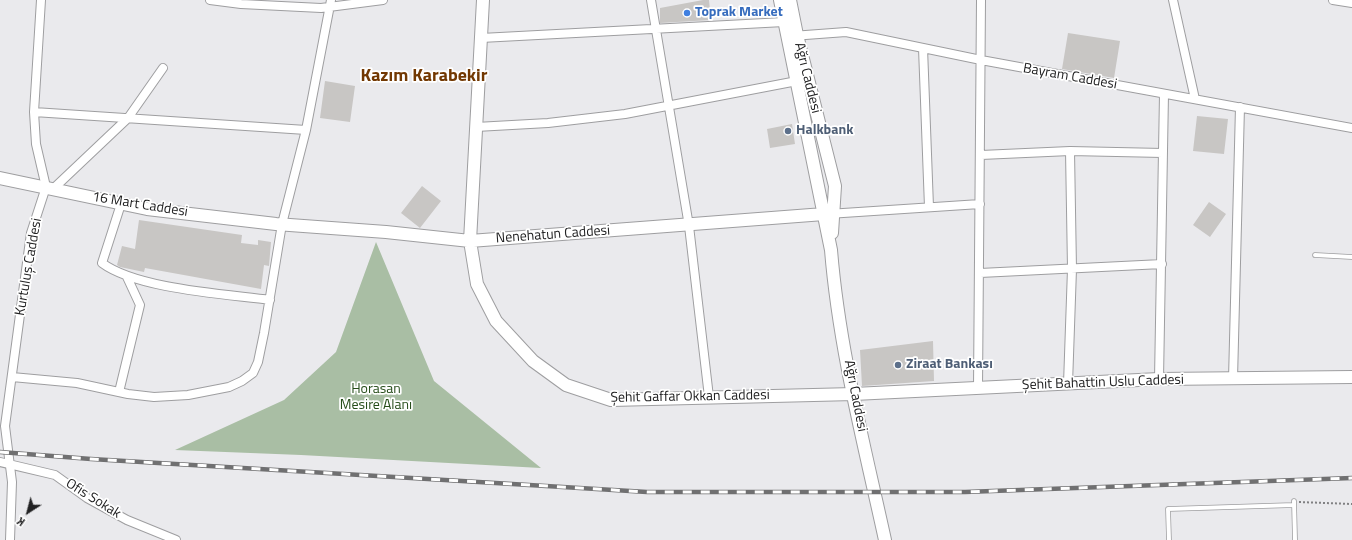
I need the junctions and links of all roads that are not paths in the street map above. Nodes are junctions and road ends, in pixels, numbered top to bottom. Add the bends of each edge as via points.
1 (41, 0) edge
2 (210, 0) edge
3 (383, 0) edge
4 (483, 0) edge
5 (651, 0) edge
6 (780, 0) edge
7 (790, 0) edge
8 (981, 0) edge
9 (1173, 0) edge
10 (1333, 0) edge
11 (1352, 3) edge
12 (330, 4) edge
13 (784, 22) junction
14 (656, 28) junction
15 (792, 36) junction
16 (481, 38) junction
17 (922, 48) junction
18 (981, 60) junction
19 (163, 68) dead end
20 (797, 81) junction
21 (1164, 94) junction
22 (1195, 99) junction
23 (668, 106) junction
24 (1240, 107) junction
25 (34, 112) junction
26 (128, 118) junction
27 (476, 127) junction
28 (1352, 128) edge
29 (306, 130) junction
30 (1070, 151) junction
31 (1163, 153) junction
32 (980, 155) junction
33 (0, 178) edge
34 (49, 188) junction
35 (121, 204) junction
36 (980, 204) junction
37 (929, 208) junction
38 (828, 214) junction
39 (282, 224) junction
40 (688, 226) junction
41 (470, 241) junction
42 (1315, 256) dead end
43 (1352, 257) edge
44 (1162, 264) junction
45 (1072, 269) junction
46 (980, 273) junction
47 (127, 277) junction
48 (270, 300) junction
49 (12, 377) junction
50 (1352, 377) edge
51 (1233, 379) junction
52 (1159, 380) junction
53 (1068, 384) junction
54 (978, 388) junction
55 (119, 392) junction
56 (854, 394) junction
57 (709, 398) junction
58 (2, 425) edge
59 (4, 463) edge
60 (10, 540) edge
61 (176, 540) edge
62 (885, 540) edge
63 (1169, 540) edge
64 (1295, 540) edge

1 - 25 street
2 - 12 street via 241,4
3 - 12 street
4 - 16 street, Şehit Gaffar Okkan Caddesi
5 - 14 street
6 - 13 street, Ağrı Caddesi
7 - 15 street, Ağrı Caddesi
8 - 18 street
9 - 22 street
10 - 11 street
12 - 29 street
13 - 14 street
13 - 15 street, Ağrı Caddesi
14 - 16 street
14 - 23 street
15 - 17 street, Bayram Caddesi via 846,32
15 - 20 street, Ağrı Caddesi
15 - 38 street, Ağrı Caddesi via 835,186
16 - 27 street, Şehit Gaffar Okkan Caddesi
17 - 18 street, Bayram Caddesi
17 - 37 street
18 - 21 street, Bayram Caddesi
18 - 32 street
19 - 26 street
20 - 23 street
20 - 38 street, Ağrı Caddesi
21 - 22 street, Bayram Caddesi
21 - 31 street
22 - 24 street, Bayram Caddesi
23 - 27 street via 626,114
23 - 40 street
24 - 28 street, Bayram Caddesi
24 - 51 street
25 - 26 street
25 - 34 street via 36,144
26 - 29 street
26 - 34 street
27 - 41 street, Şehit Gaffar Okkan Caddesi
29 - 39 street
30 - 31 street
30 - 32 street
30 - 45 street
31 - 44 street
32 - 36 street
33 - 34 street, 16 Mart Caddesi
34 - 35 street, 16 Mart Caddesi
34 - 49 street, Kurtuluş Caddesi via 31,233
35 - 39 street, 16 Mart Caddesi
35 - 47 street via 102,263
36 - 37 street
36 - 46 street
37 - 38 street
38 - 40 street, Nenehatun Caddesi
38 - 56 street, Ağrı Caddesi via 834,288
39 - 41 street, Nenehatun Caddesi
39 - 48 street
40 - 41 street, Nenehatun Caddesi
40 - 57 street
41 - 57 street, Şehit Gaffar Okkan Caddesi via 477,284 496,321 533,361 566,385 611,400
42 - 43 lane
44 - 45 street
44 - 52 street
45 - 46 street
45 - 53 street
46 - 54 street
47 - 48 street
47 - 55 street via 140,305
48 - 55 street via 258,362 253,372 242,381 229,387 188,395 154,397
49 - 55 street via 77,383
49 - 58 street, Kurtuluş Caddesi
50 - 51 street, Şehit Bahattin Uslu Caddesi
51 - 52 street, Şehit Bahattin Uslu Caddesi
52 - 53 street, Şehit Bahattin Uslu Caddesi
53 - 54 street, Şehit Bahattin Uslu Caddesi
54 - 56 street, Şehit Bahattin Uslu Caddesi
56 - 57 street, Şehit Gaffar Okkan Caddesi
56 - 62 street, Ağrı Caddesi
58 - 59 street, Kurtuluş Caddesi
59 - 60 street, Kurtuluş Caddesi via 12,482
59 - 61 street, Ofis Sokak via 55,475 87,498 127,520
63 - 64 lane via 1168,508 1294,503

